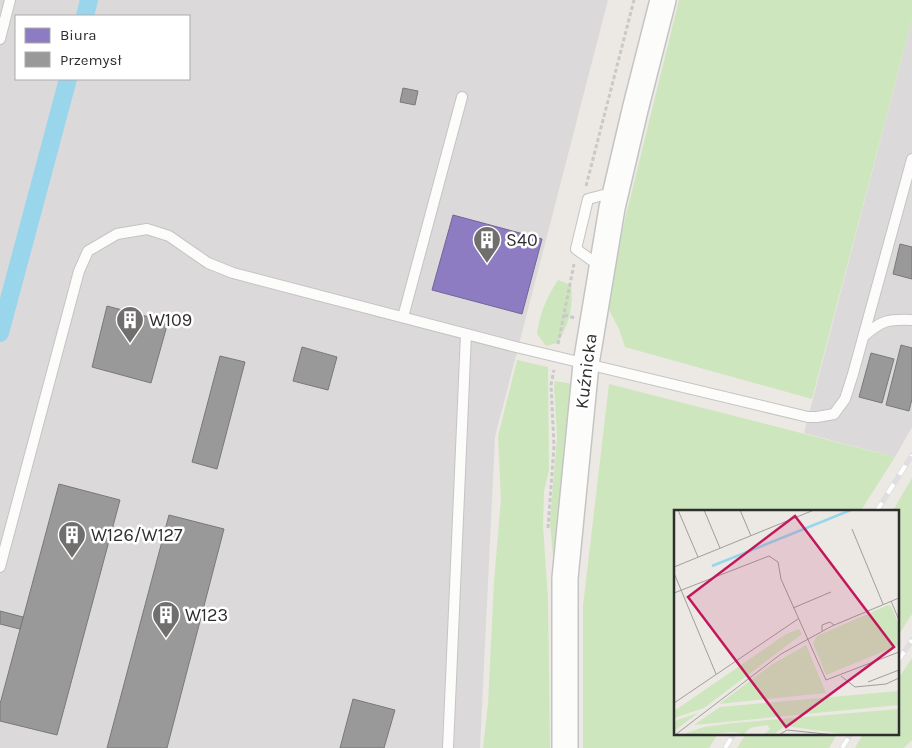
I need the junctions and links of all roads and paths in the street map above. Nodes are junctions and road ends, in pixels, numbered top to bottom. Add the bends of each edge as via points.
1 (634, 0) edge
2 (663, 0) edge
3 (8, 1) edge
4 (0, 39) edge
5 (462, 97) dead end
6 (912, 159) edge
7 (616, 192) junction
8 (588, 199) junction
9 (602, 268) junction
10 (403, 318) junction
11 (912, 320) edge
12 (466, 334) junction
13 (864, 336) junction
14 (586, 364) junction
15 (0, 567) edge
16 (448, 748) edge
17 (565, 748) edge

1 - 8 path via 586,185
2 - 7 street, Kuźnicka
3 - 4 lane
5 - 10 lane
6 - 13 lane
7 - 8 lane
7 - 9 street, Kuźnicka
8 - 9 lane via 576,248
9 - 14 street, Kuźnicka
10 - 12 lane
10 - 15 lane via 233,273 208,263 169,236 147,229 117,234 88,252 79,271
11 - 13 lane via 894,319 877,324
12 - 14 lane
12 - 16 lane
13 - 14 lane via 845,399 834,414 817,417
14 - 17 street, Kuźnicka via 565,578

